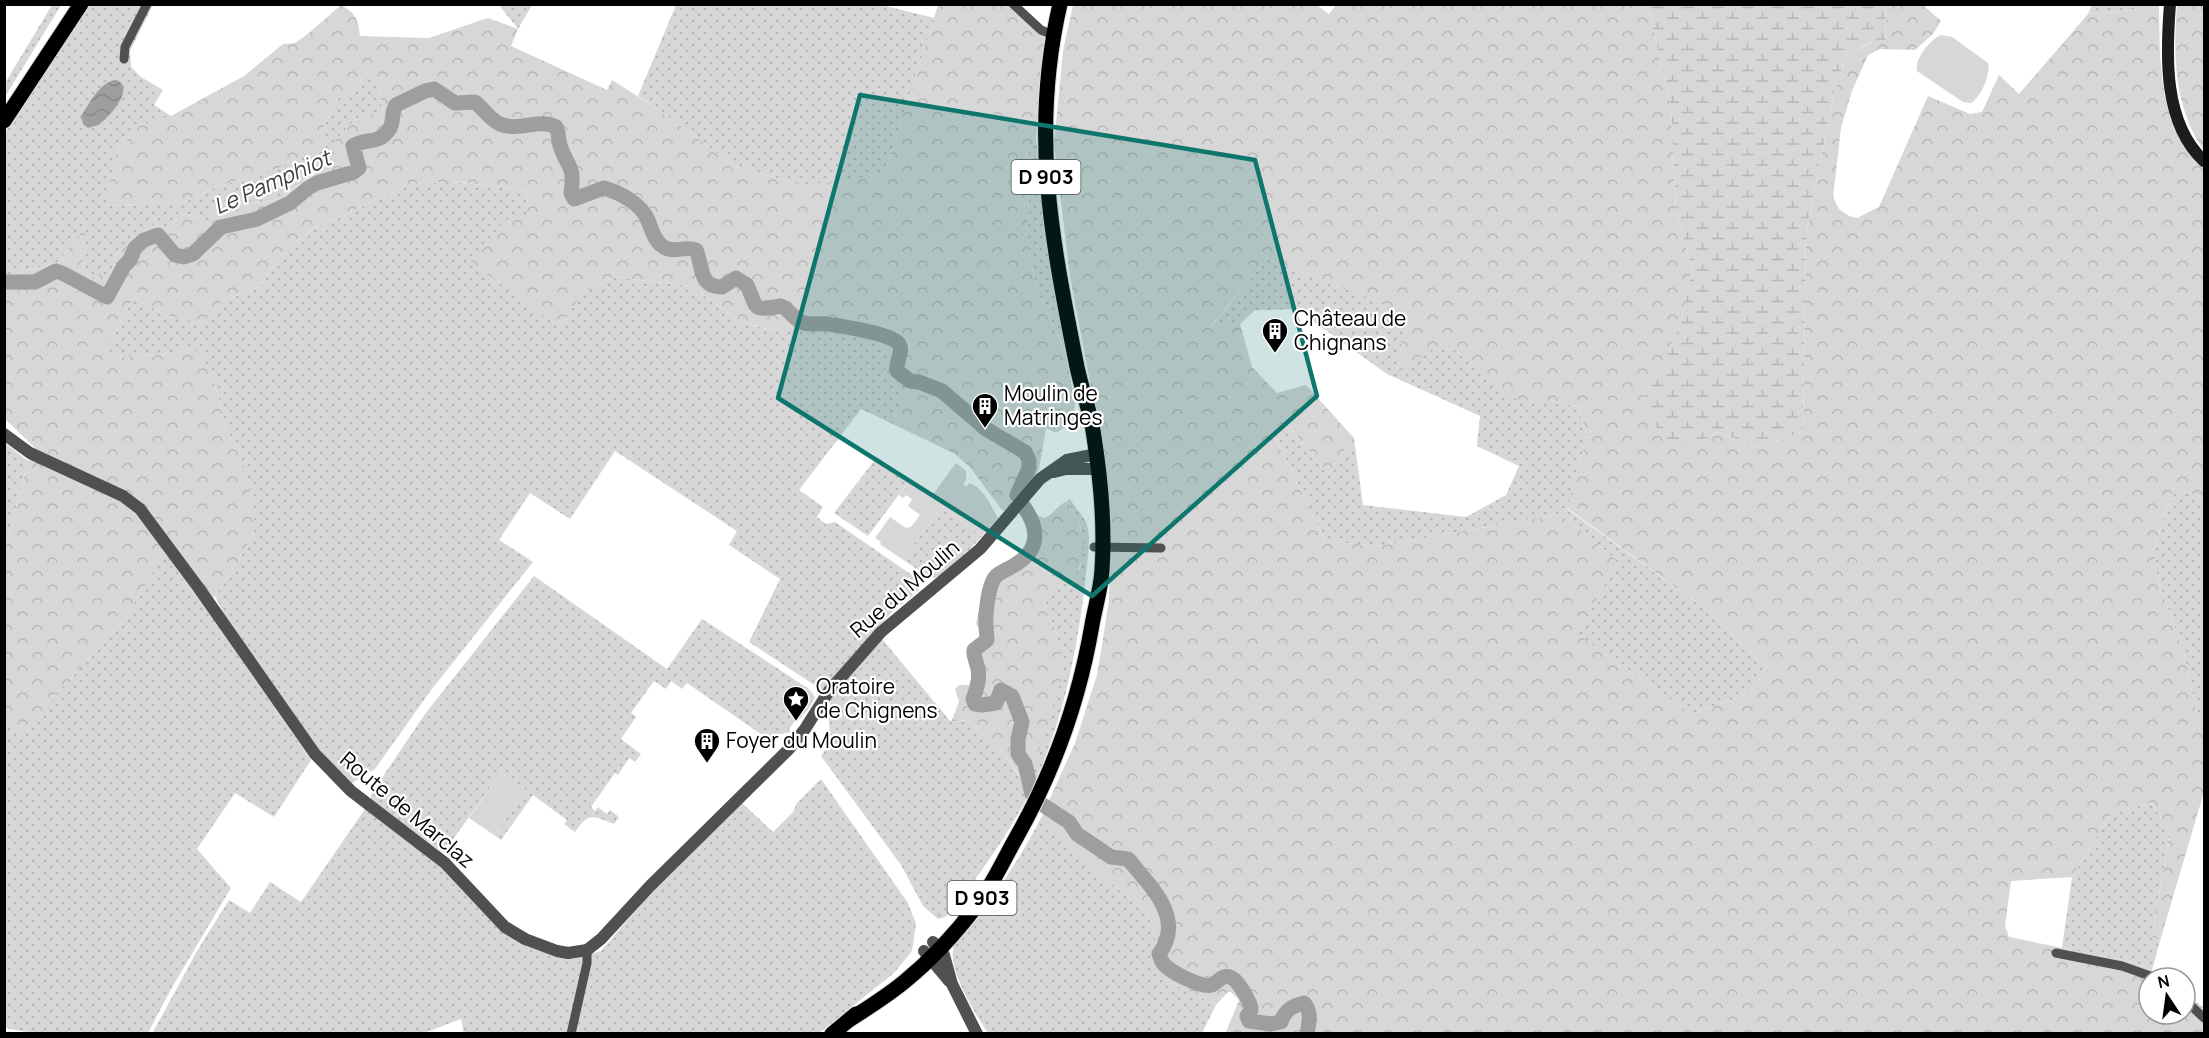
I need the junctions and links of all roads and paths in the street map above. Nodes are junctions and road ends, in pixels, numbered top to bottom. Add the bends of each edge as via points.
1 (69, 4) edge
2 (81, 4) edge
3 (147, 4) edge
4 (1013, 4) edge
5 (1060, 4) edge
6 (2170, 4) edge
7 (1053, 35) junction
8 (124, 59) dead end
9 (5, 115) edge
10 (2205, 161) edge
11 (4, 434) edge
12 (1093, 462) junction
13 (1098, 547) junction
14 (1161, 548) dead end
15 (586, 950) junction
16 (932, 950) junction
17 (2056, 953) dead end
18 (2137, 971) edge
19 (571, 1034) edge
20 (832, 1034) edge
21 (977, 1034) edge

1 - 9 main road
2 - 9 main road
3 - 8 street via 125,47
4 - 7 street via 1041,30
5 - 7 main road, D 903
6 - 10 main road via 2168,63 2173,101 2186,138
7 - 12 main road, D 903 via 1045,122 1047,188 1055,255 1091,415
11 - 15 street, Route de Marclaz via 30,453 128,499 152,522 315,754 340,782 429,850 518,936 557,951
12 - 13 main road, D 903
12 - 15 street, Rue du Moulin via 1067,460 1033,486 980,549 865,649 829,691 796,741
13 - 14 street
13 - 16 main road, D 903 via 1101,581 1084,670 1043,788 1014,842
15 - 19 street via 587,963
16 - 20 main road, D 903
16 - 21 street
17 - 18 street

